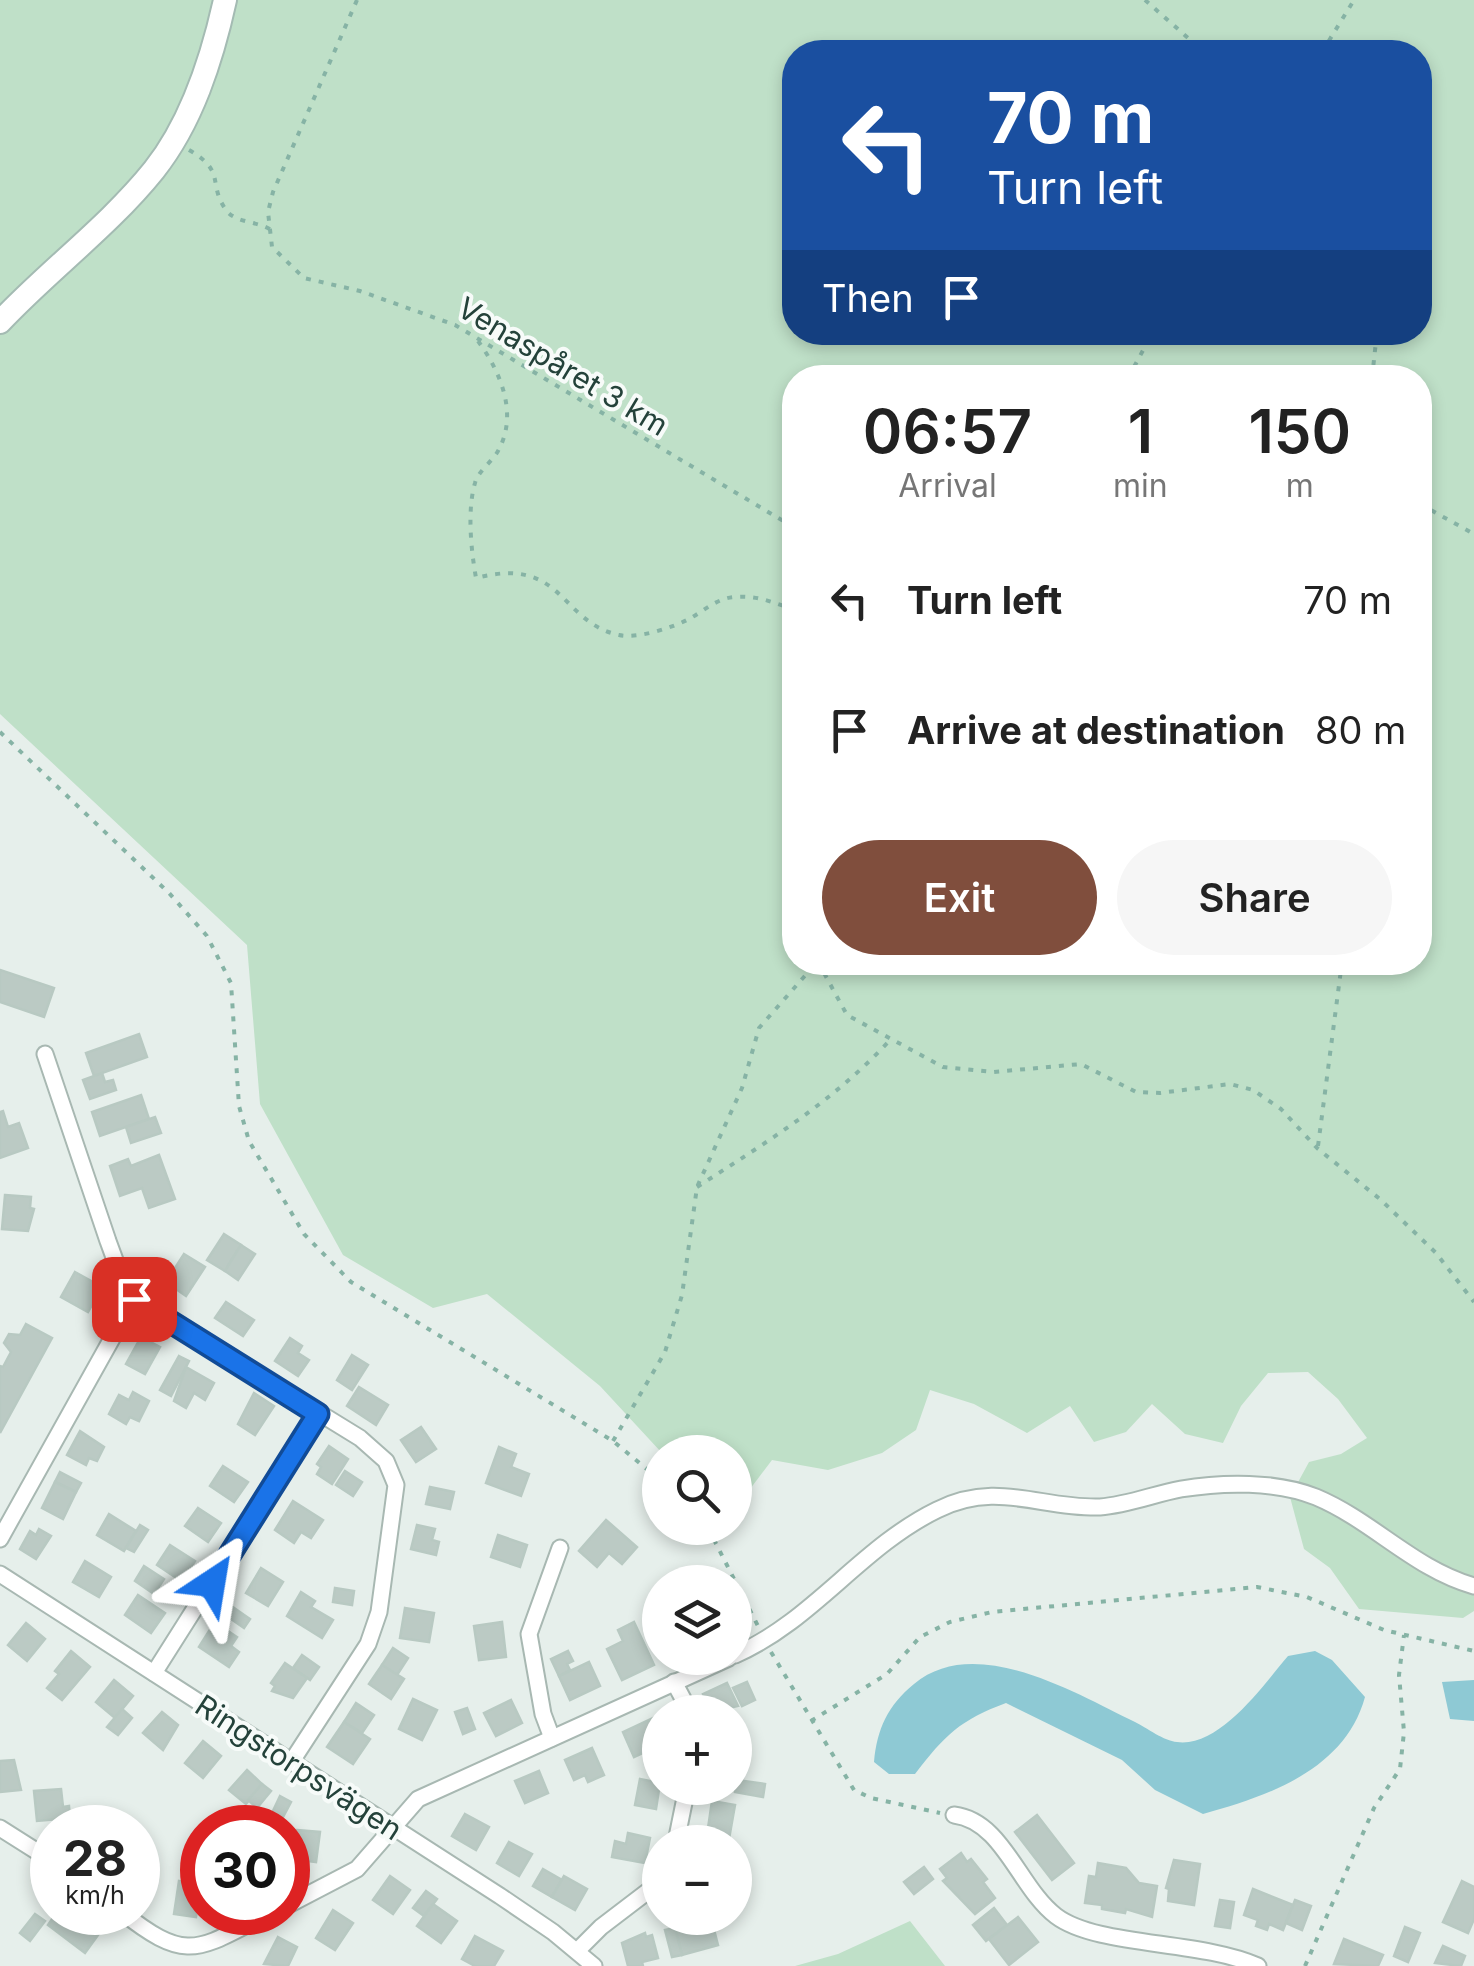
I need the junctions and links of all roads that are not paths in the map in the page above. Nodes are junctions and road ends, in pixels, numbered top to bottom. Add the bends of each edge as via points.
1 (225, 0) edge
2 (0, 322) edge
3 (45, 1054) dead end
4 (134, 1299) junction
5 (318, 1414) junction
6 (0, 1539) edge
7 (560, 1548) dead end
8 (0, 1574) edge
9 (1474, 1586) edge
10 (752, 1643) edge
11 (154, 1674) junction
12 (690, 1675) edge
13 (674, 1682) junction
14 (681, 1695) edge
15 (552, 1738) junction
16 (292, 1761) junction
17 (954, 1815) road end
18 (393, 1826) junction
19 (0, 1828) edge
20 (30, 1847) edge
21 (310, 1893) edge
22 (642, 1895) edge
23 (150, 1935) edge
24 (219, 1935) edge
25 (578, 1950) junction
26 (594, 1966) edge
27 (1258, 1966) edge

1 - 2 street via 206,70 156,168
3 - 4 street
4 - 5 street
4 - 6 street
5 - 11 street
5 - 16 street via 386,1461 395,1474 396,1500 380,1612 368,1644
7 - 15 street via 529,1634
8 - 11 street, Ringstorpsvägen
9 - 10 street via 1424,1564 1351,1515 1290,1490 1201,1487 1090,1507 993,1495 953,1503 915,1523 797,1621
11 - 16 street, Ringstorpsvägen
12 - 13 street
13 - 14 street
13 - 15 street
15 - 18 street via 418,1798
16 - 18 street, Ringstorpsvägen
17 - 27 street via 981,1824 1039,1900 1072,1926 1221,1952
18 - 21 street via 356,1869
18 - 25 street, Ringstorpsvägen
19 - 20 street
22 - 25 street
23 - 24 street via 187,1949
25 - 26 street, Ringstorpsvägen

